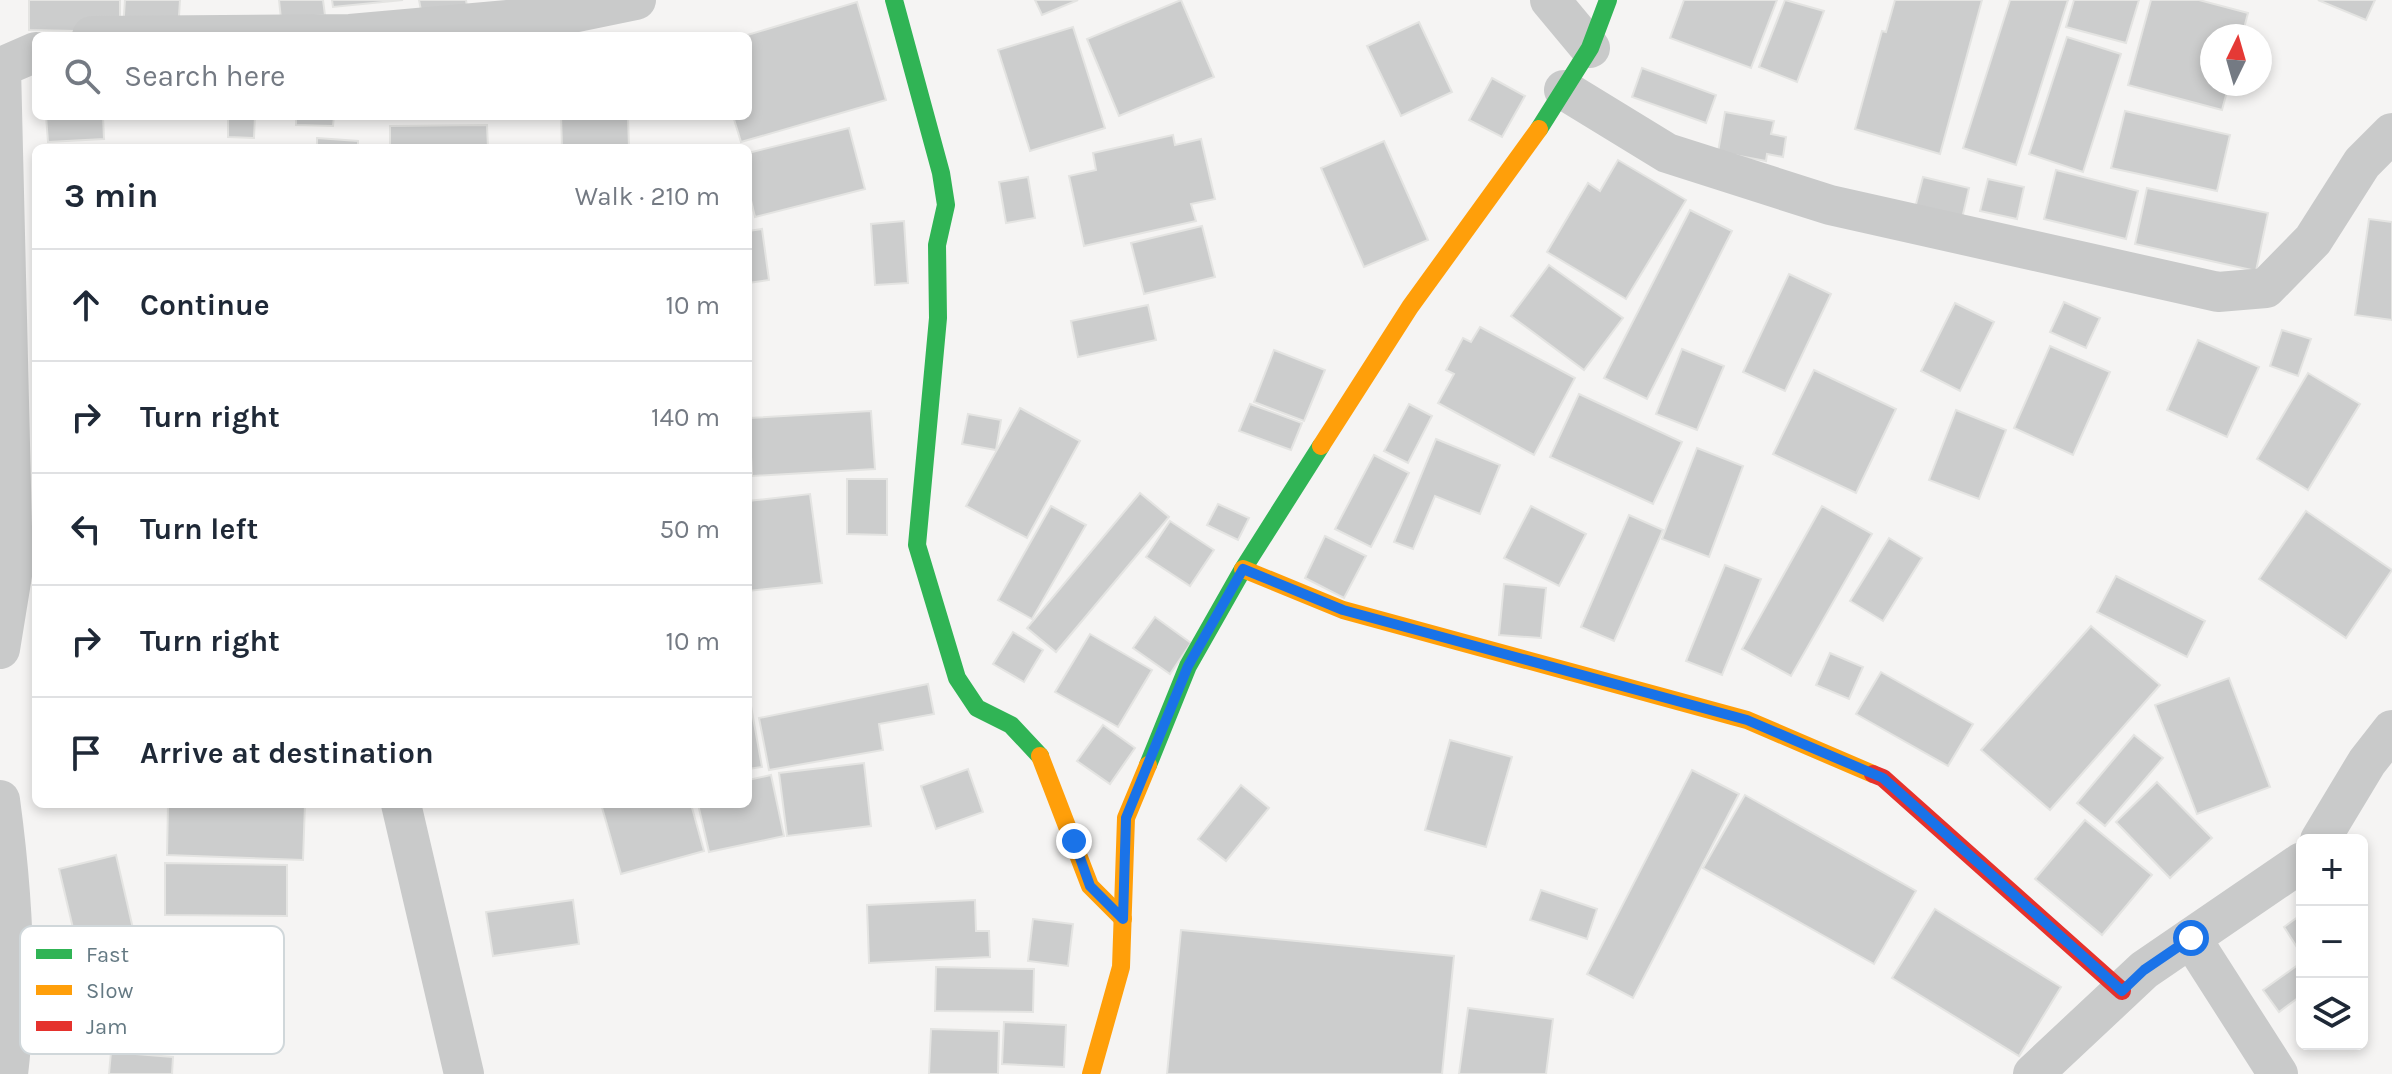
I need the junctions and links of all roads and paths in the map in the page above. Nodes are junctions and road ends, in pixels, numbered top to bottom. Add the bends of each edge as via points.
1 (636, 0) edge
2 (894, 0) edge
3 (1550, 0) edge
4 (1608, 0) edge
5 (372, 32) edge
6 (1590, 48) junction
7 (32, 54) edge
8 (0, 67) edge
9 (1564, 90) junction
10 (2392, 133) edge
11 (1243, 569) junction
12 (0, 649) edge
13 (2392, 730) edge
14 (0, 800) edge
15 (402, 808) edge
16 (2324, 834) edge
17 (2296, 866) edge
18 (1123, 919) junction
19 (2191, 938) junction
20 (2122, 991) junction
21 (8, 1074) edge
22 (464, 1074) edge
23 (1091, 1074) edge
24 (2033, 1074) edge
25 (2278, 1074) edge

1 - 5 street via 563,15
2 - 18 street via 946,205 937,245 938,318 917,545 957,678 977,708 1011,725 1039,754 1090,886
3 - 6 street
4 - 6 street
6 - 9 street
7 - 8 street
8 - 12 street via 13,569
9 - 10 street via 1667,153 1830,205 2218,292 2266,288 2313,240 2362,163
9 - 11 street via 1410,307
11 - 18 street via 1188,666 1126,818
11 - 20 street via 1343,610 1747,720 1883,778
13 - 16 street
14 - 21 street via 9,868 13,1031
15 - 22 street
17 - 19 street
18 - 23 street via 1121,967
19 - 20 street
19 - 25 street
20 - 24 street

